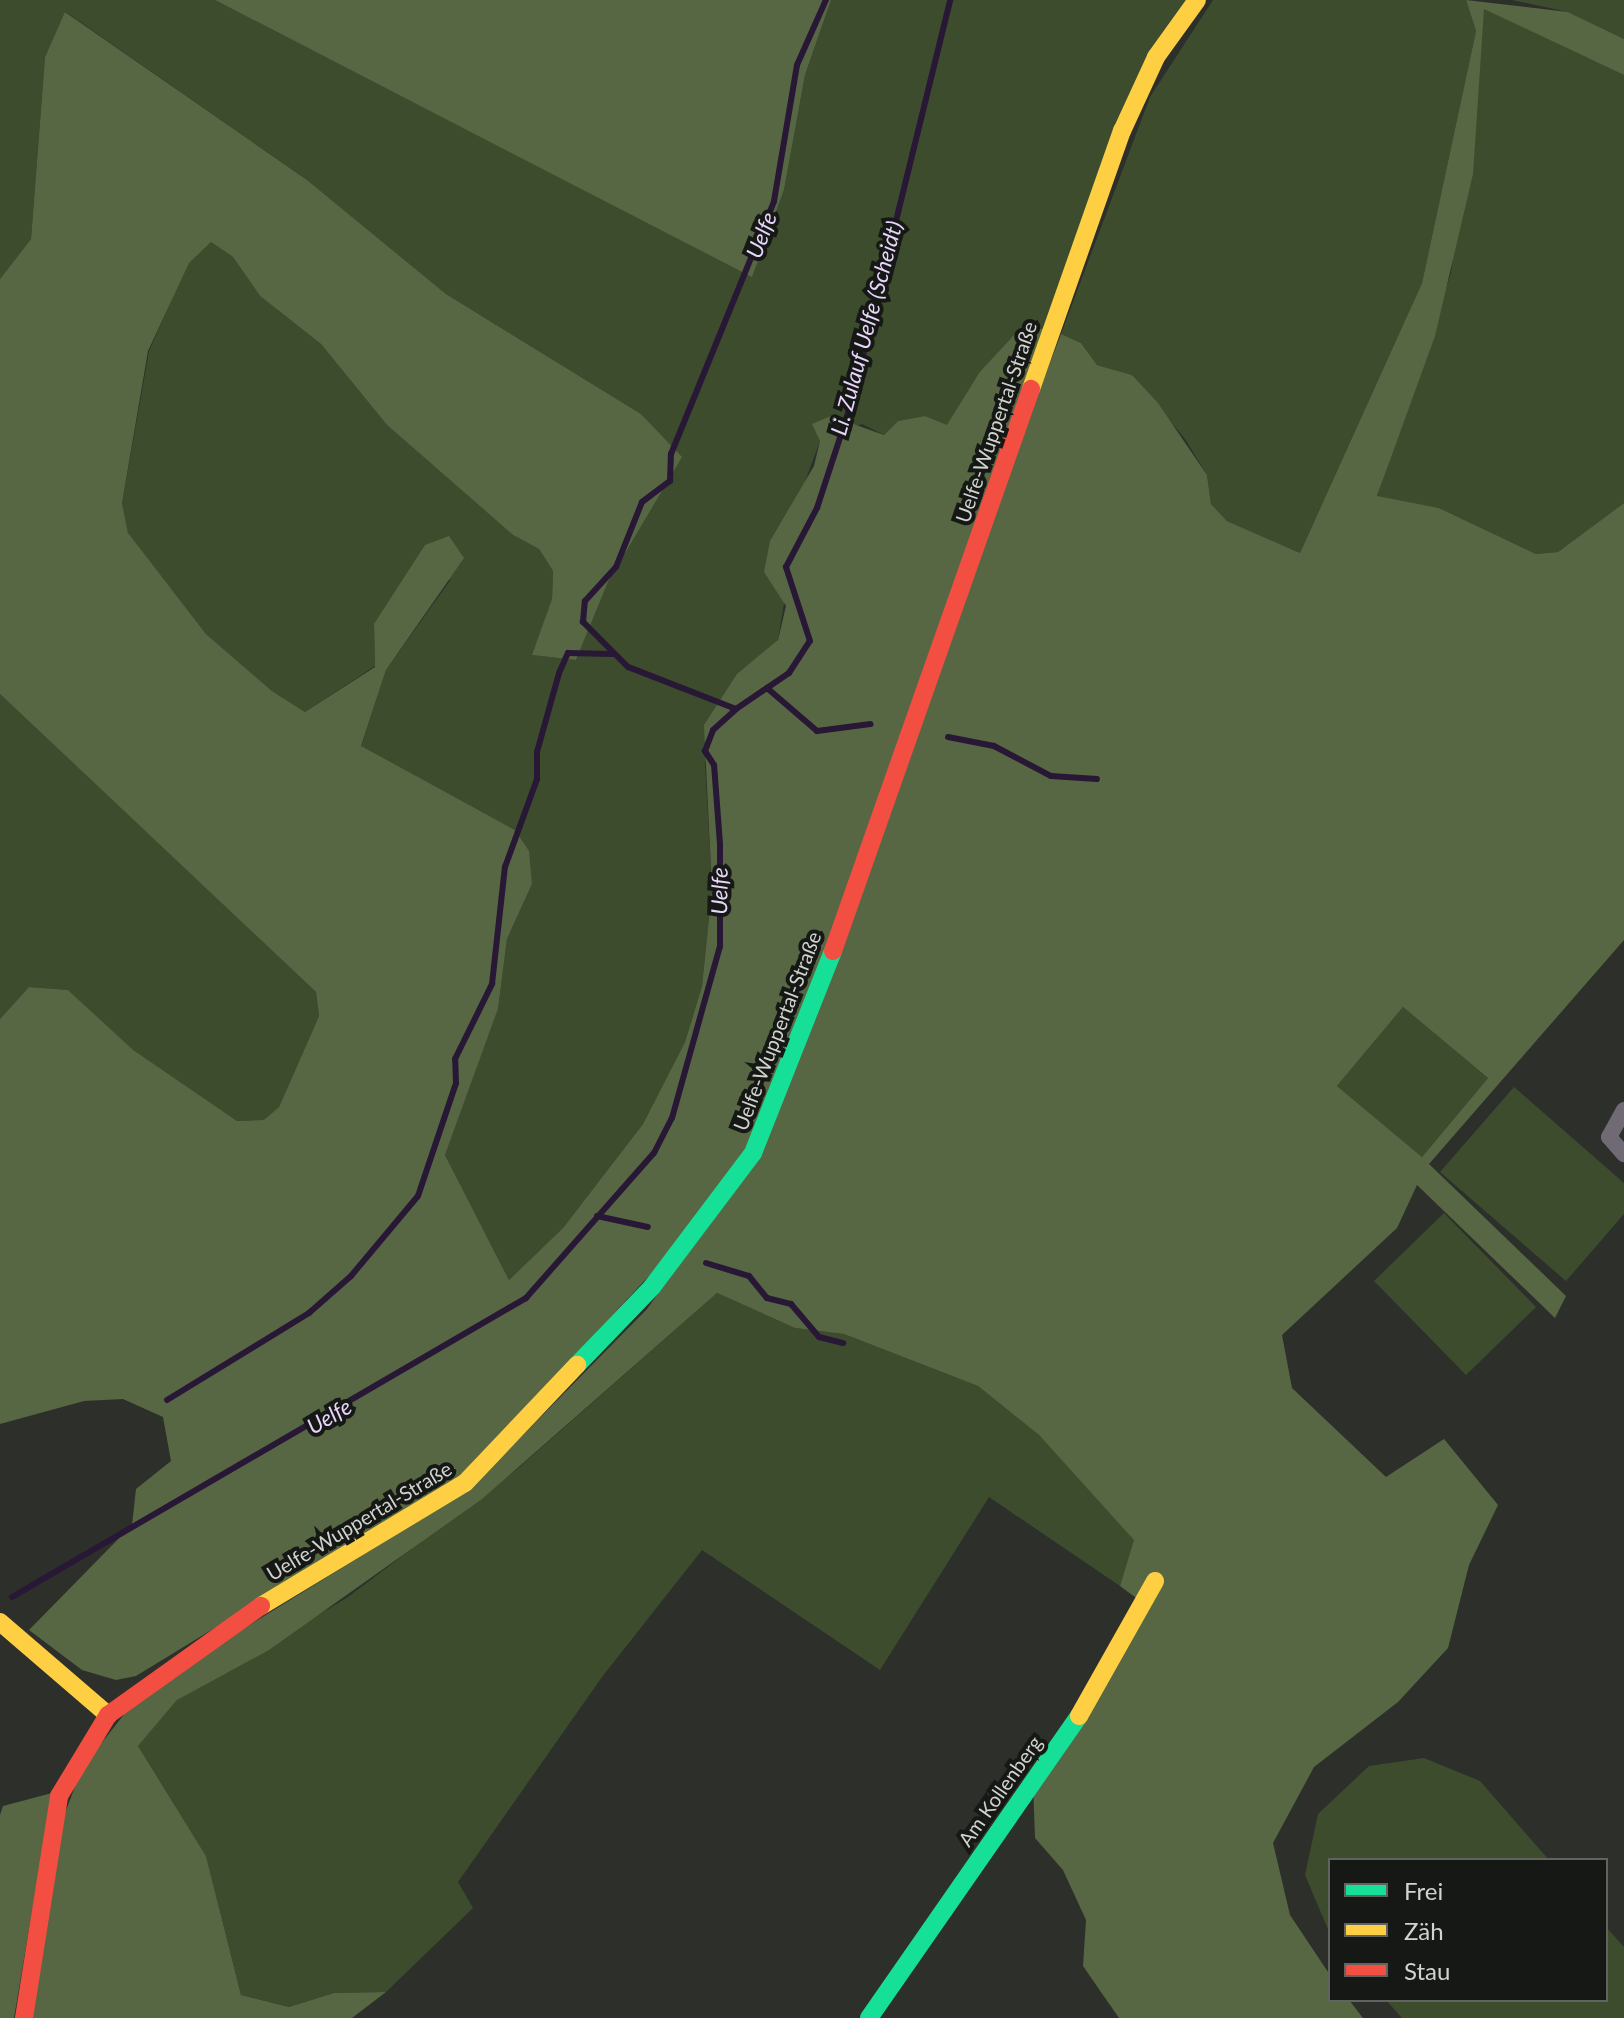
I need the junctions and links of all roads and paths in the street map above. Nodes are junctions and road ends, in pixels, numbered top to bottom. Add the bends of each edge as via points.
1 (1197, 0) edge
2 (1624, 1110) edge
3 (1624, 1154) edge
4 (1155, 1581) dead end
5 (0, 1622) edge
6 (108, 1715) junction
7 (24, 2018) edge
8 (869, 2018) edge

1 - 6 main road, Uelfe-Wuppertal-Straße via 1156,57 1122,131 810,1016 753,1153 652,1287 465,1483 219,1632
2 - 3 street via 1609,1137
4 - 8 main road, Am Kollenberg via 1098,1689
5 - 6 main road
6 - 7 main road, Uelfe-Wuppertal-Straße via 64,1786 50,1828

